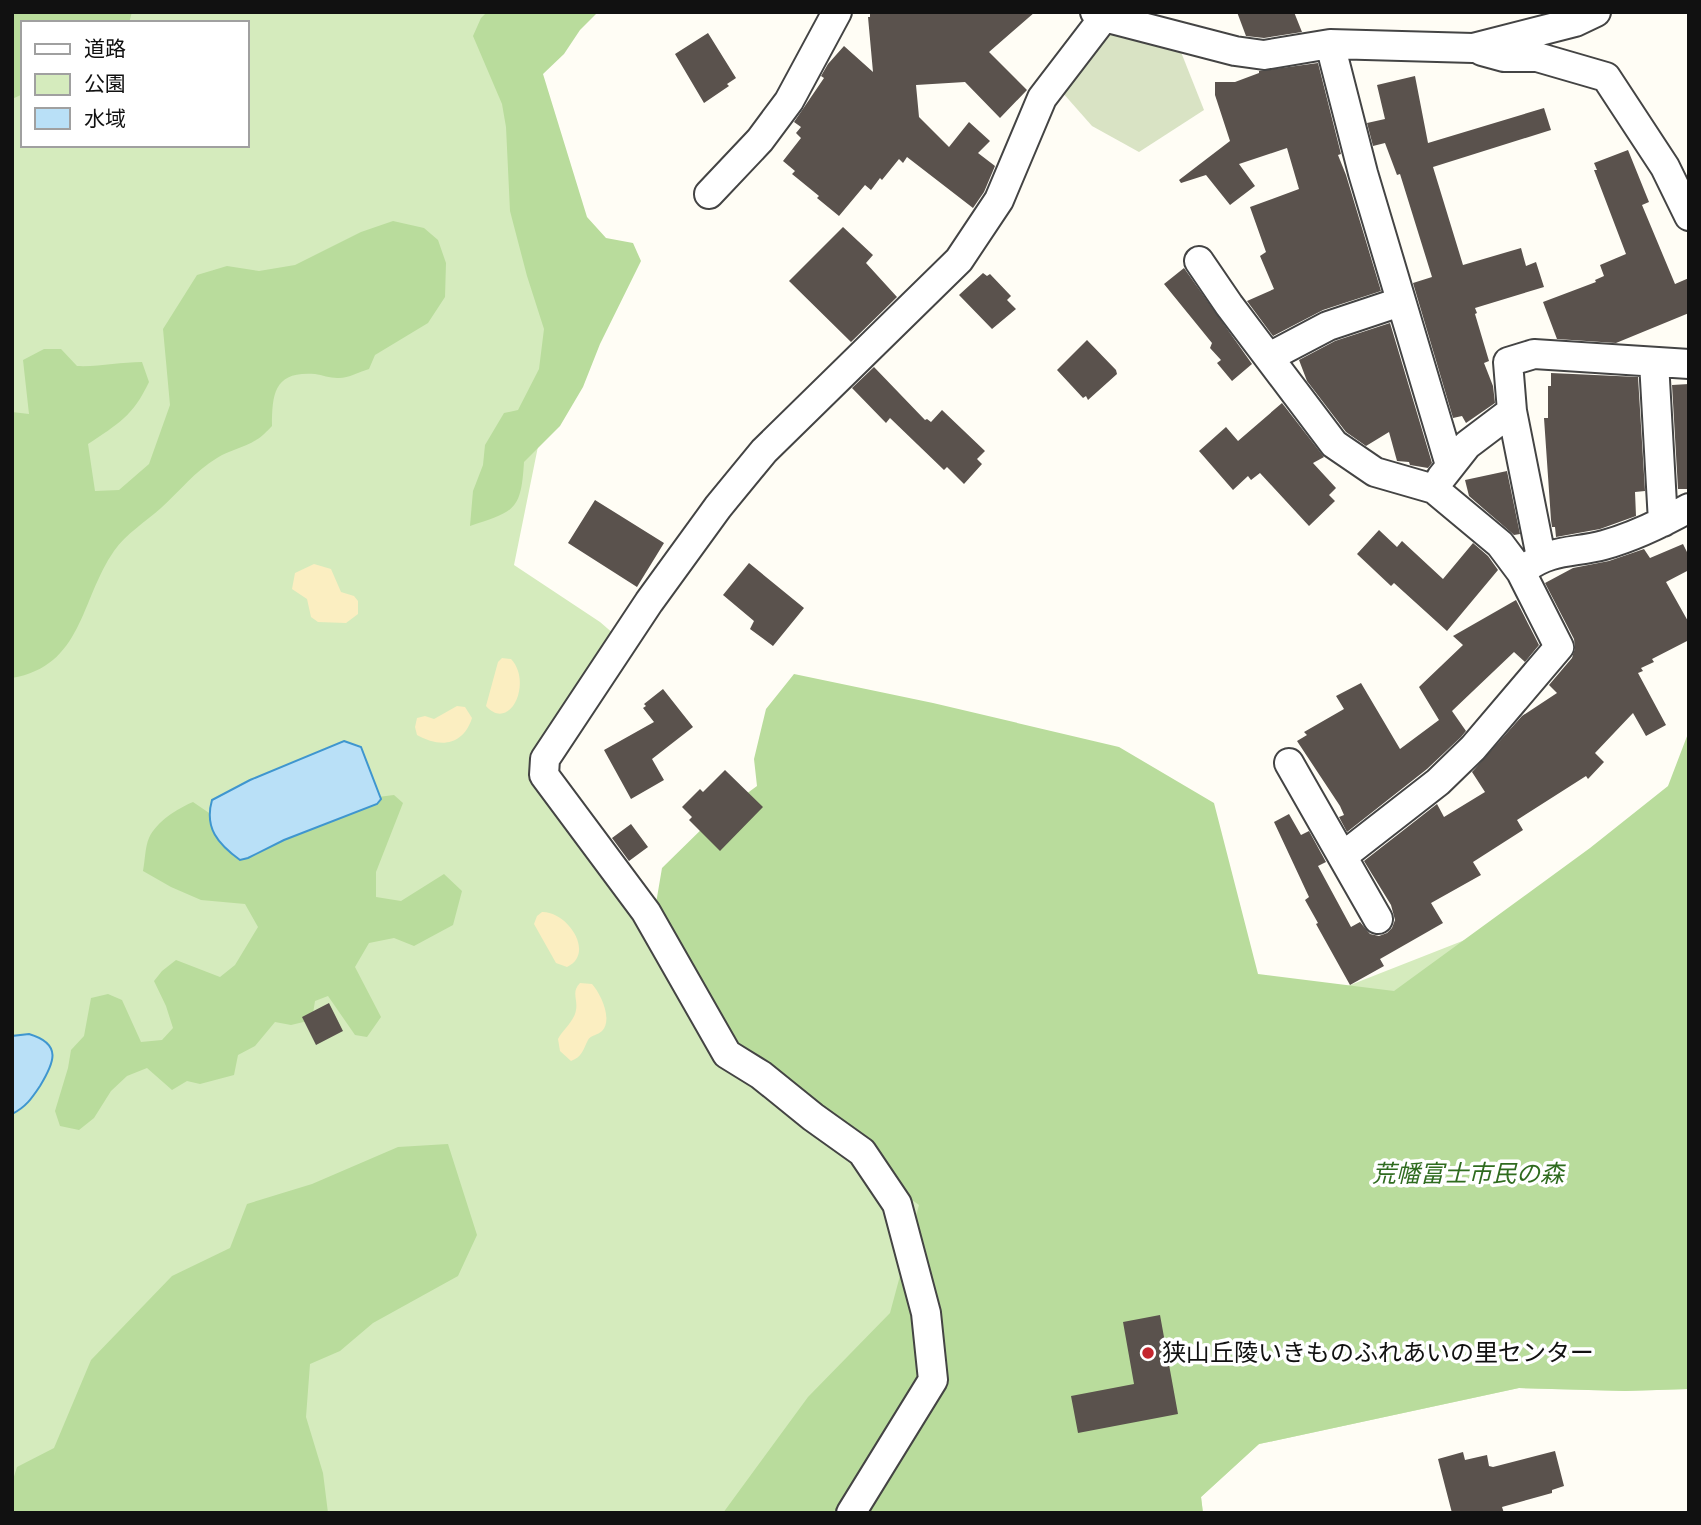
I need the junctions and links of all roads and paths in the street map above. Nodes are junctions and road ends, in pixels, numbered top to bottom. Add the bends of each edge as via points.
1 (837, 12) edge
2 (1596, 12) edge
3 (1100, 15) edge
4 (1330, 44) junction
5 (1473, 48) junction
6 (709, 194) dead end
7 (1689, 216) edge
8 (1199, 261) dead end
9 (1400, 302) junction
10 (1269, 357) junction
11 (1654, 362) junction
12 (1689, 364) edge
13 (1512, 411) junction
14 (1450, 465) junction
15 (1434, 489) junction
16 (1689, 508) edge
17 (1663, 523) junction
18 (1531, 565) junction
19 (1289, 763) dead end
20 (1343, 856) junction
21 (1378, 919) dead end
22 (851, 1513) edge

1 - 6 street via 789,101
2 - 5 street via 1575,22
3 - 4 street via 1254,54
3 - 22 street via 1042,97 999,200 959,260 756,461 649,602 545,759 544,775 646,912 727,1054 862,1152 897,1204 926,1313 933,1380
4 - 5 street
4 - 9 street
5 - 7 street via 1504,57 1537,57 1606,77 1665,167
8 - 10 street
9 - 10 street via 1328,326
9 - 14 street
10 - 15 street via 1334,444 1374,472
11 - 12 street
11 - 13 street via 1534,354 1508,362
11 - 17 street
13 - 14 street via 1467,445
13 - 18 street
14 - 15 street
15 - 18 street
16 - 17 street
17 - 18 street
18 - 20 street via 1559,647 1438,782
19 - 20 street
20 - 21 street

